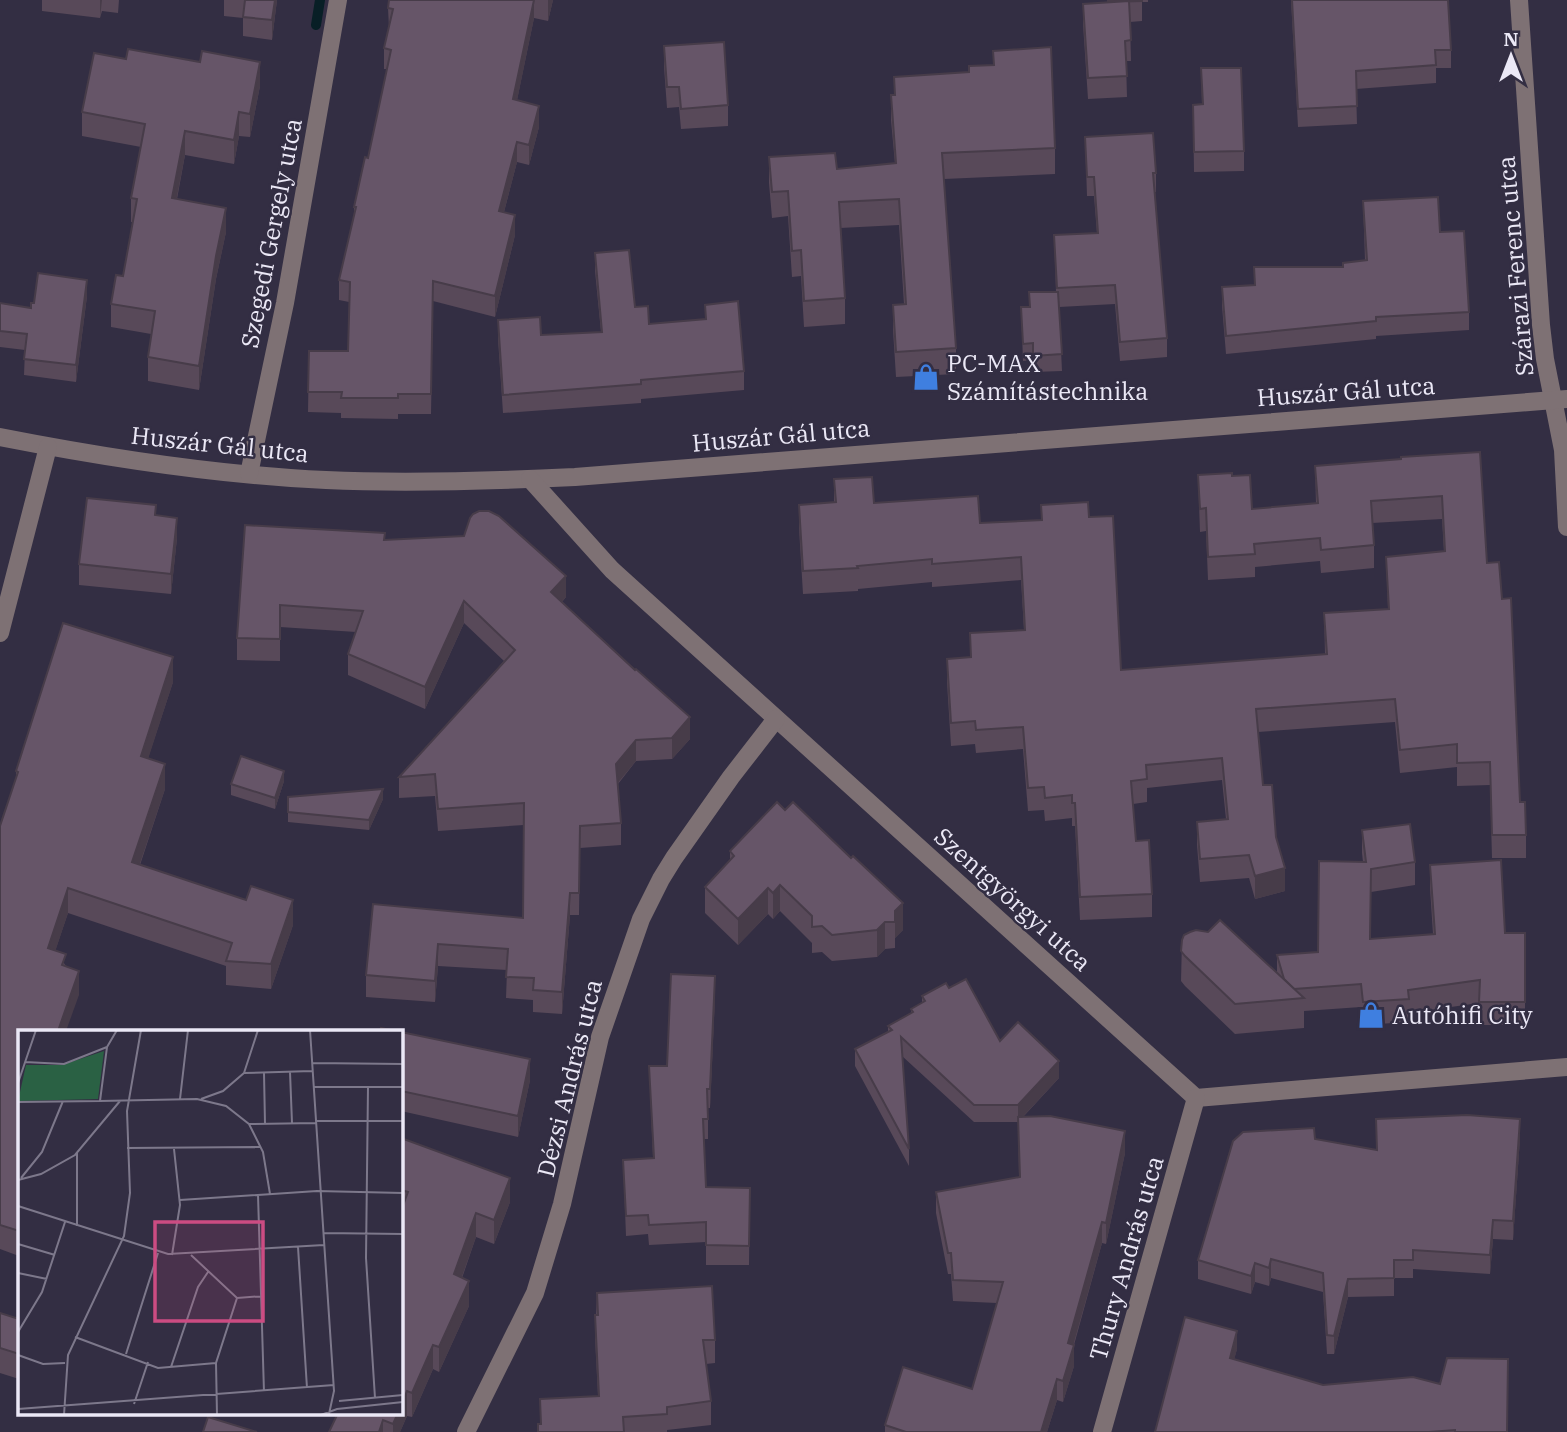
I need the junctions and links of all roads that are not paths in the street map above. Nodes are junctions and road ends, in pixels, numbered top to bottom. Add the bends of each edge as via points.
1 (338, 0) edge
2 (1519, 0) edge
3 (1560, 399) edge
4 (0, 437) edge
5 (48, 447) junction
6 (250, 474) junction
7 (530, 479) junction
8 (1567, 527) edge
9 (0, 634) edge
10 (776, 719) junction
11 (1567, 1067) edge
12 (1196, 1098) junction
13 (466, 1432) edge
14 (1102, 1432) edge

1 - 6 street, Szegedi Gergely utca
2 - 3 street, Szárazi Ferenc utca via 1541,325 1545,359
3 - 7 street, Huszár Gál utca
3 - 8 street, Szárazi Ferenc utca
4 - 5 street, Huszár Gál utca
5 - 6 street, Huszár Gál utca
5 - 9 street
6 - 7 street, Huszár Gál utca via 356,481
7 - 10 street, Szentgyörgyi utca via 612,570
10 - 12 street, Szentgyörgyi utca
10 - 13 street, Dézsi András utca via 680,850 641,919 600,1037 562,1204 535,1293
11 - 12 street
12 - 14 street, Thury András utca

